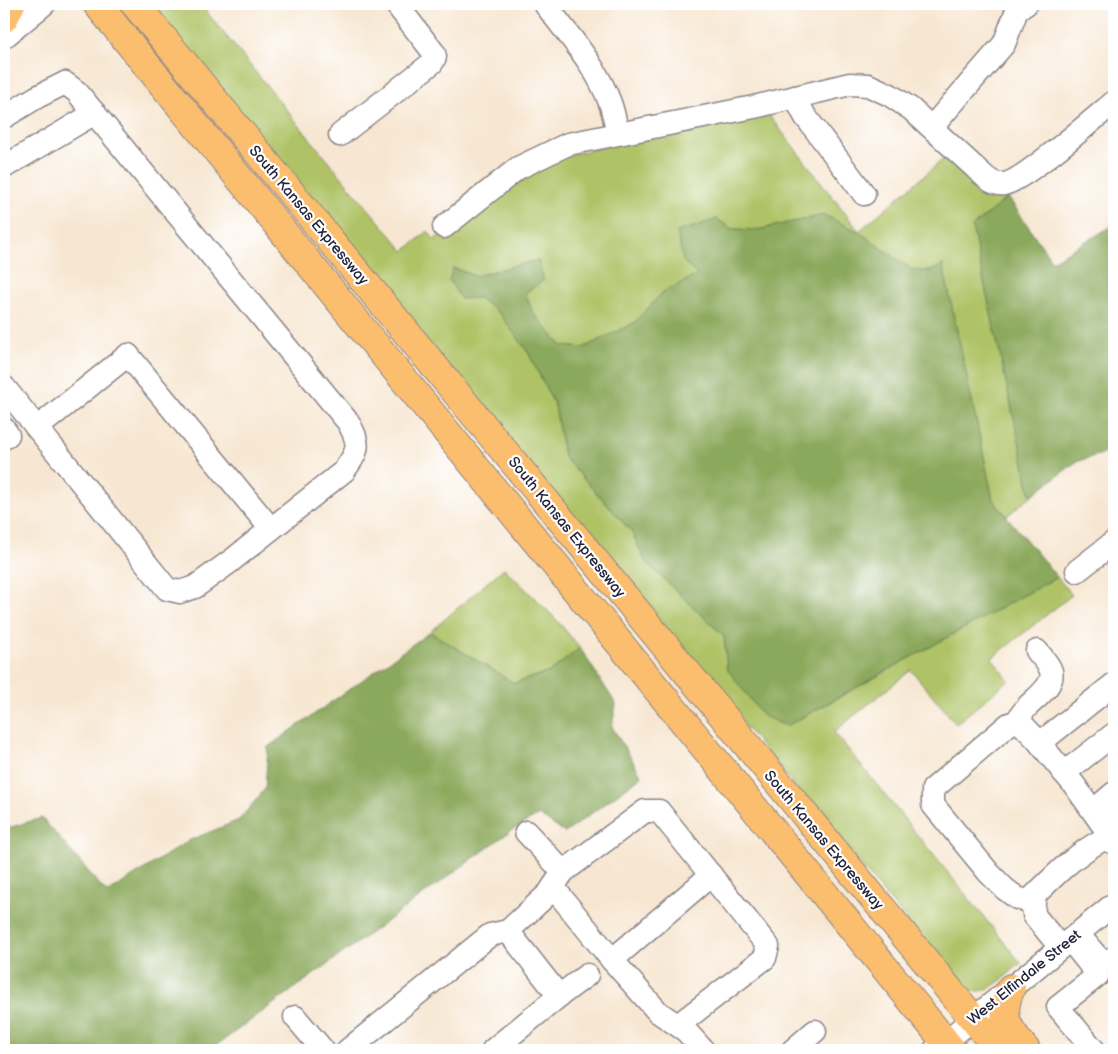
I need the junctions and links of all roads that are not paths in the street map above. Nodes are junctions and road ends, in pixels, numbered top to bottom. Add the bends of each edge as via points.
1 (10, 4) edge
2 (44, 4) edge
3 (97, 4) edge
4 (135, 4) edge
5 (396, 4) edge
6 (545, 4) edge
7 (1026, 4) edge
8 (4, 18) edge
9 (4, 37) edge
10 (795, 97) junction
11 (1114, 102) edge
12 (95, 114) junction
13 (4, 117) edge
14 (932, 127) junction
15 (618, 133) junction
16 (340, 135) dead end
17 (4, 167) edge
18 (864, 194) dead end
19 (444, 227) dead end
20 (4, 387) edge
21 (36, 428) junction
22 (4, 430) edge
23 (4, 438) edge
24 (271, 529) junction
25 (1114, 542) edge
26 (1077, 571) dead end
27 (1037, 651) dead end
28 (1114, 684) edge
29 (1016, 722) junction
30 (1114, 734) edge
31 (1037, 740) junction
32 (1064, 773) junction
33 (1114, 792) edge
34 (1093, 811) junction
35 (526, 832) dead end
36 (1114, 842) edge
37 (711, 874) junction
38 (558, 879) junction
39 (1034, 903) junction
40 (1114, 904) edge
41 (508, 931) junction
42 (1069, 940) junction
43 (1114, 959) edge
44 (612, 960) junction
45 (1106, 970) edge
46 (587, 975) dead end
47 (1011, 988) junction
48 (559, 996) junction
49 (295, 1017) dead end
50 (973, 1019) junction
51 (678, 1025) junction
52 (815, 1031) dead end
53 (944, 1047) edge
54 (323, 1050) edge
55 (348, 1050) edge
56 (493, 1050) edge
57 (703, 1050) edge
58 (792, 1050) edge
59 (999, 1050) edge
60 (1026, 1050) edge
61 (1094, 1050) edge

1 - 8 main road
2 - 9 street
3 - 53 main road, South Kansas Expressway via 573,585
4 - 50 main road, South Kansas Expressway
5 - 16 street via 435,57 432,63
6 - 15 street via 600,81
7 - 14 street via 1017,10 1004,44
10 - 14 street via 850,84 868,85 890,94
10 - 15 street via 754,108
10 - 18 street via 805,116
11 - 14 street via 1027,172 1004,184 983,175
12 - 13 street via 65,83
12 - 17 street
12 - 24 street via 348,422 357,439 355,456 344,471
15 - 19 street via 568,144 518,168
20 - 21 street
21 - 24 street via 167,589 180,592 195,587
21 - 24 street via 128,355
22 - 23 street via 8,434
25 - 26 street
27 - 29 street via 1051,672 1050,679
28 - 31 street
29 - 31 street
29 - 39 street via 1009,724 933,789 933,805 1004,889 1017,898
30 - 32 street
31 - 32 street
32 - 34 street
33 - 34 street
34 - 36 street
35 - 38 street
36 - 39 street via 1104,839 1088,847 1033,897
37 - 38 street via 659,811 645,810
37 - 44 street
37 - 51 street via 768,946 766,958
38 - 41 street via 549,893
38 - 44 street
39 - 42 street via 1034,915
40 - 42 street, West Elfindale Street
41 - 48 street
41 - 55 street via 490,935
42 - 43 street via 1100,960
42 - 45 street
42 - 47 street, West Elfindale Street
44 - 51 street via 658,1012
45 - 61 street via 1058,1007
46 - 48 street
47 - 50 street, West Elfindale Street
47 - 60 main road via 1006,1000 1005,1018
48 - 56 street
49 - 54 street
50 - 53 street, West Elfindale Street
50 - 59 main road, South Kansas Expressway
51 - 57 street
52 - 58 street

